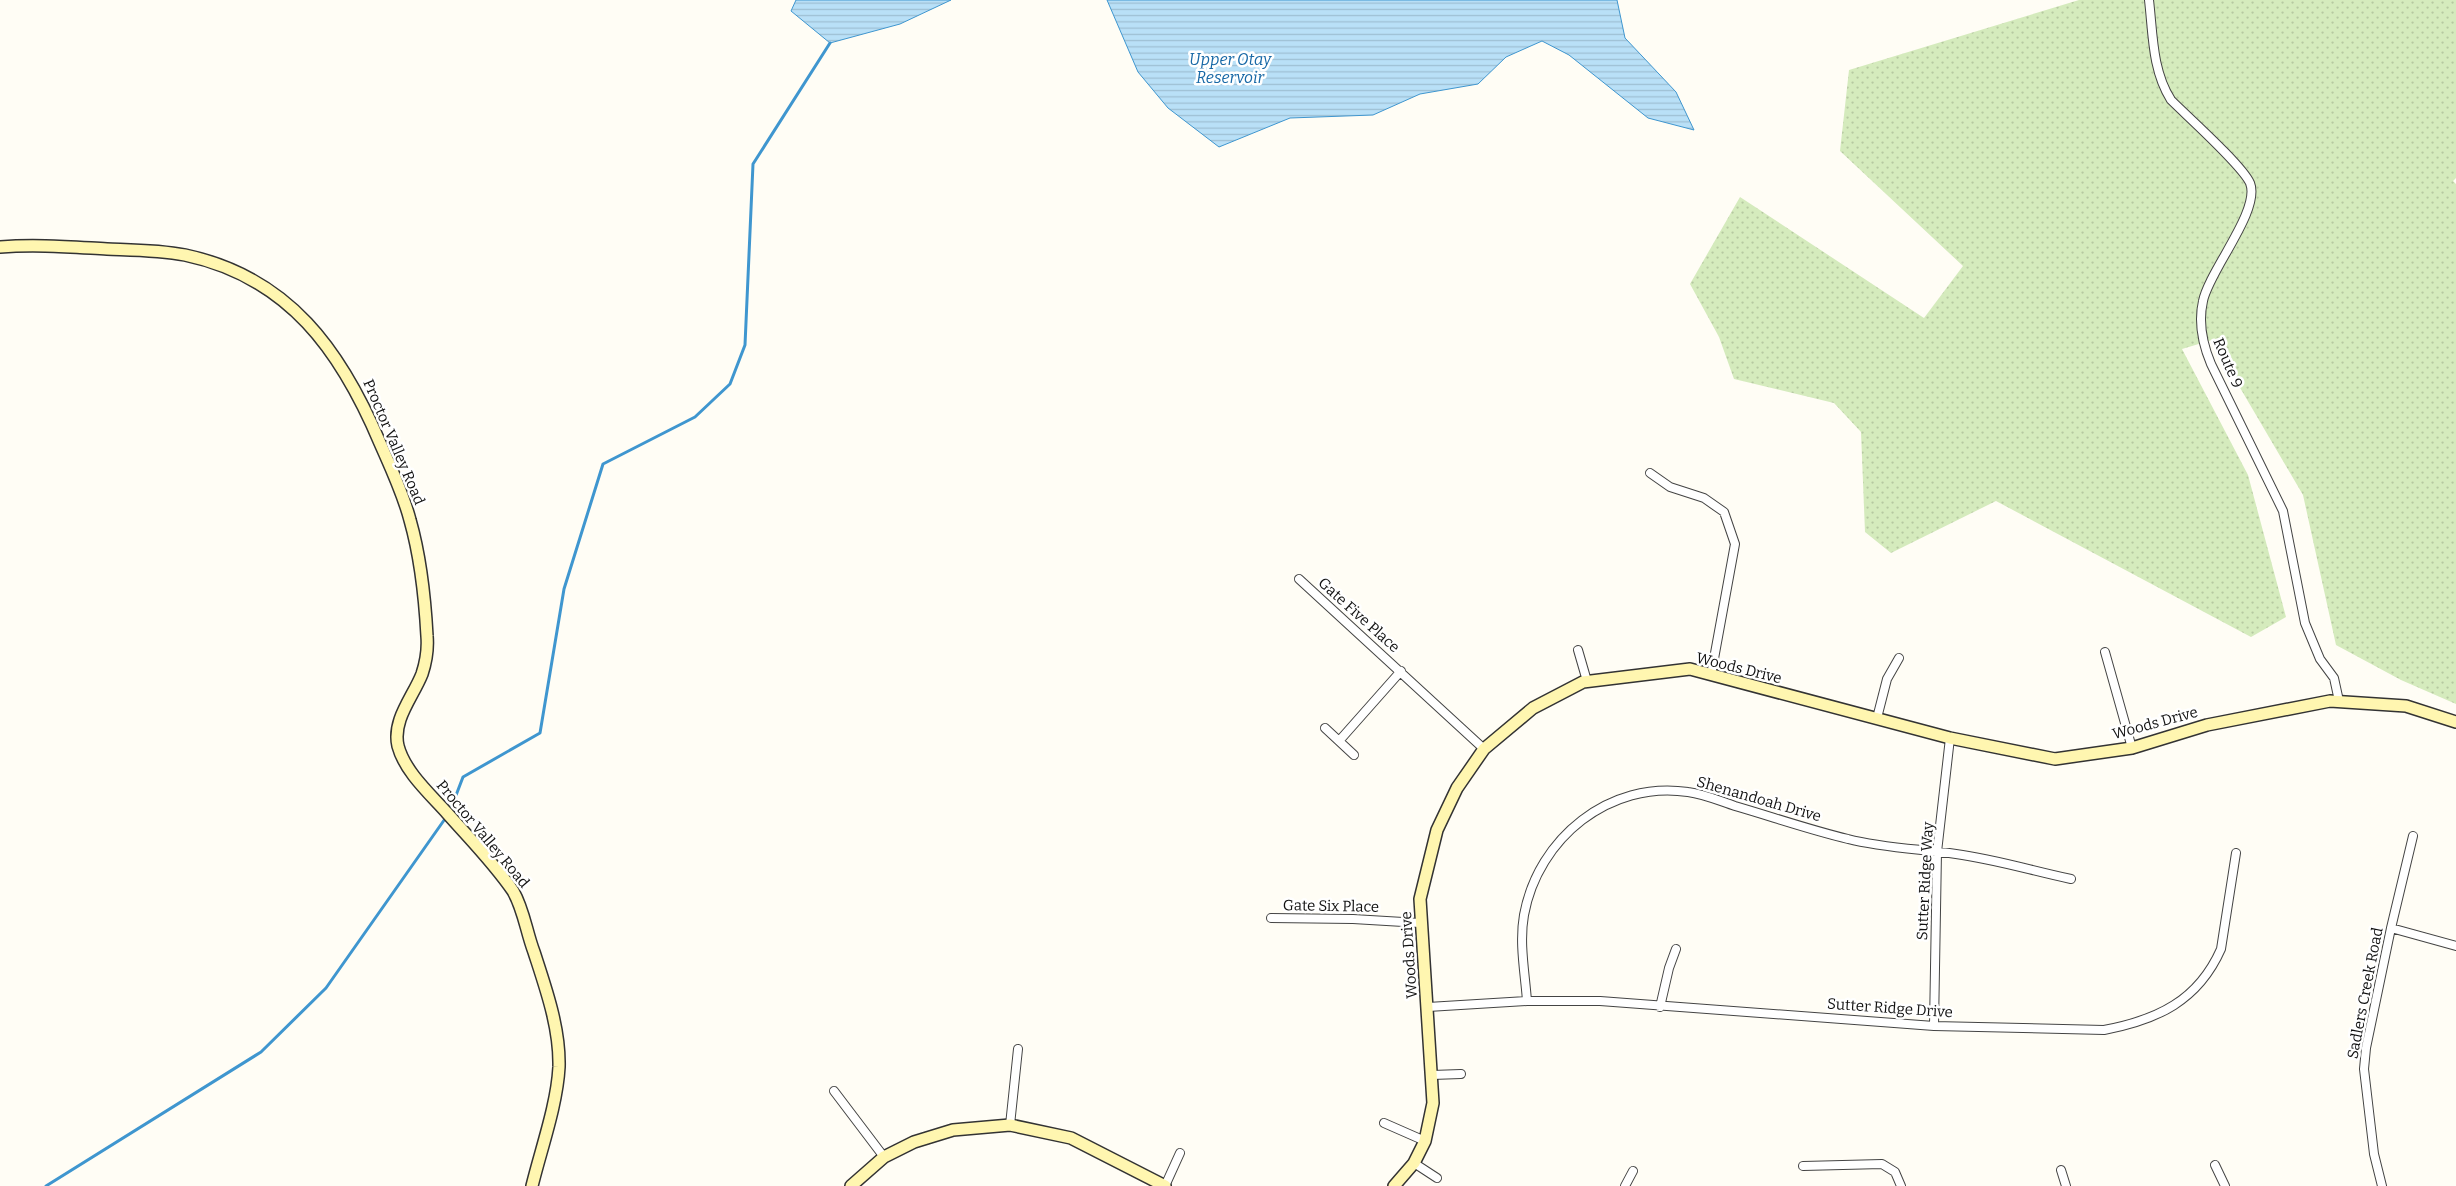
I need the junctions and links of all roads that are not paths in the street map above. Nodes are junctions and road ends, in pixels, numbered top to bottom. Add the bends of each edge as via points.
1 (2149, 0) edge
2 (0, 247) edge
3 (1650, 473) dead end
4 (1299, 579) dead end
5 (1578, 650) dead end
6 (2105, 652) dead end
7 (1899, 658) dead end
8 (1401, 671) junction
9 (1711, 675) junction
10 (1587, 681) junction
11 (2339, 702) junction
12 (1877, 718) junction
13 (2456, 722) edge
14 (1325, 728) dead end
15 (1950, 738) junction
16 (1340, 741) junction
17 (2132, 748) junction
18 (1484, 750) junction
19 (1354, 755) dead end
20 (2413, 836) dead end
21 (1937, 852) junction
22 (2236, 853) dead end
23 (2071, 879) dead end
24 (1271, 918) dead end
25 (1420, 923) junction
26 (2391, 928) junction
27 (2456, 946) edge
28 (1676, 949) dead end
29 (1527, 1001) junction
30 (1428, 1007) junction
31 (1660, 1007) junction
32 (1934, 1026) junction
33 (1018, 1050) dead end
34 (1461, 1074) dead end
35 (1432, 1075) junction
36 (834, 1092) dead end
37 (1384, 1123) dead end
38 (1010, 1125) junction
39 (1425, 1141) junction
40 (1180, 1153) dead end
41 (884, 1157) junction
42 (1414, 1163) junction
43 (2216, 1165) dead end
44 (1803, 1166) dead end
45 (2062, 1170) dead end
46 (1633, 1172) dead end
47 (1437, 1178) dead end
48 (532, 1186) edge
49 (851, 1186) edge
50 (1165, 1186) edge
51 (1394, 1186) edge
52 (1625, 1186) edge
53 (1901, 1186) edge
54 (2066, 1186) edge
55 (2225, 1186) edge
56 (2382, 1186) edge

1 - 11 street, Route 9 via 2156,62 2166,92 2243,172 2251,187 2249,207 2204,296 2203,342 2283,511 2305,623 2320,659 2334,678
2 - 48 street, Proctor Valley Road via 45,245 166,252 217,265 258,284 294,310 326,343 352,382 406,506 414,537 425,618 428,645 425,663 399,723 399,749 419,781 513,891 546,983 559,1067
3 - 9 street via 1670,487 1704,498 1724,512 1736,544
4 - 8 street, Gate Five Place
5 - 10 street
6 - 17 street
7 - 12 street via 1887,679
8 - 16 street, Gate Five Place
8 - 18 street, Gate Five Place
9 - 10 street, Woods Drive via 1690,670
9 - 12 street, Woods Drive
10 - 18 street, Woods Drive via 1533,708
11 - 13 street, Woods Drive via 2406,706
11 - 17 street, Woods Drive via 2330,701 2207,725
12 - 15 street, Woods Drive
14 - 16 street
15 - 17 street, Woods Drive via 2054,759
15 - 21 street, Sutter Ridge Way
16 - 19 street
18 - 25 street, Woods Drive via 1457,788 1437,830 1420,899
20 - 26 street, Sadlers Creek Road
21 - 23 street, Shenandoah Drive
21 - 29 street, Shenandoah Drive via 1849,840 1690,792 1662,791 1620,799 1594,811 1570,830 1550,852 1536,877 1522,931
21 - 32 street, Sutter Ridge Way
22 - 32 street, Sutter Ridge Drive via 2221,949 2202,981 2168,1010 2143,1022 2104,1030
24 - 25 street, Gate Six Place
25 - 30 street, Woods Drive
26 - 27 street
26 - 56 street, Sadlers Creek Road via 2364,1069 2374,1154
28 - 31 street
29 - 30 street, Sutter Ridge Drive
29 - 31 street, Sutter Ridge Drive via 1600,1001
30 - 35 street, Woods Drive
31 - 32 street, Sutter Ridge Drive
33 - 38 street
34 - 35 street
35 - 39 street, Woods Drive via 1433,1103
36 - 41 street
37 - 39 street
38 - 41 street via 953,1130 914,1142
38 - 50 street via 1071,1138
39 - 42 street, Woods Drive
40 - 50 street
41 - 49 street
42 - 47 street
42 - 51 street, Woods Drive
43 - 55 street
44 - 53 street via 1882,1164 1895,1172
45 - 54 street
46 - 52 street

